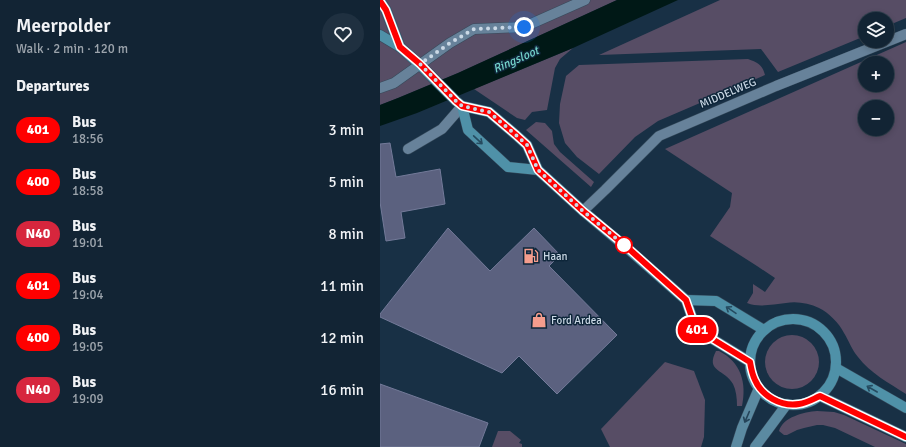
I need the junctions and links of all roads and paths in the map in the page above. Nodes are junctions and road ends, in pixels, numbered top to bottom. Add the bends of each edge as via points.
1 (584, 0) edge
2 (380, 1) edge
3 (906, 34) edge
4 (380, 35) edge
5 (400, 47) junction
6 (420, 64) junction
7 (380, 88) edge
8 (459, 104) junction
9 (408, 150) dead end
10 (538, 170) junction
11 (583, 211) junction
12 (686, 300) junction
13 (764, 330) junction
14 (750, 362) junction
15 (836, 368) junction
16 (759, 388) junction
17 (820, 396) junction
18 (787, 404) junction
19 (906, 408) edge
20 (906, 436) edge
21 (736, 447) edge
22 (755, 447) edge

1 - 6 street via 524,27 474,29
2 - 5 main road
3 - 11 street, MIDDELWEG via 658,136
4 - 5 main road
5 - 6 main road
6 - 7 street via 394,83
6 - 8 main road
8 - 9 street via 442,129
8 - 10 main road via 489,112 527,145
8 -> 10 main road via 468,130 508,167
10 - 11 main road
11 - 12 main road
13 -> 12 main road via 716,301
12 - 14 main road via 696,329
13 - 14 main road via 754,345
13 - 15 main road via 774,323 796,318 818,326 833,345
14 - 16 main road via 754,380
15 - 17 main road via 828,388
19 -> 15 main road
16 - 18 main road via 776,401
16 -> 21 street
17 - 18 main road via 798,404
17 - 20 main road
18 - 22 street

